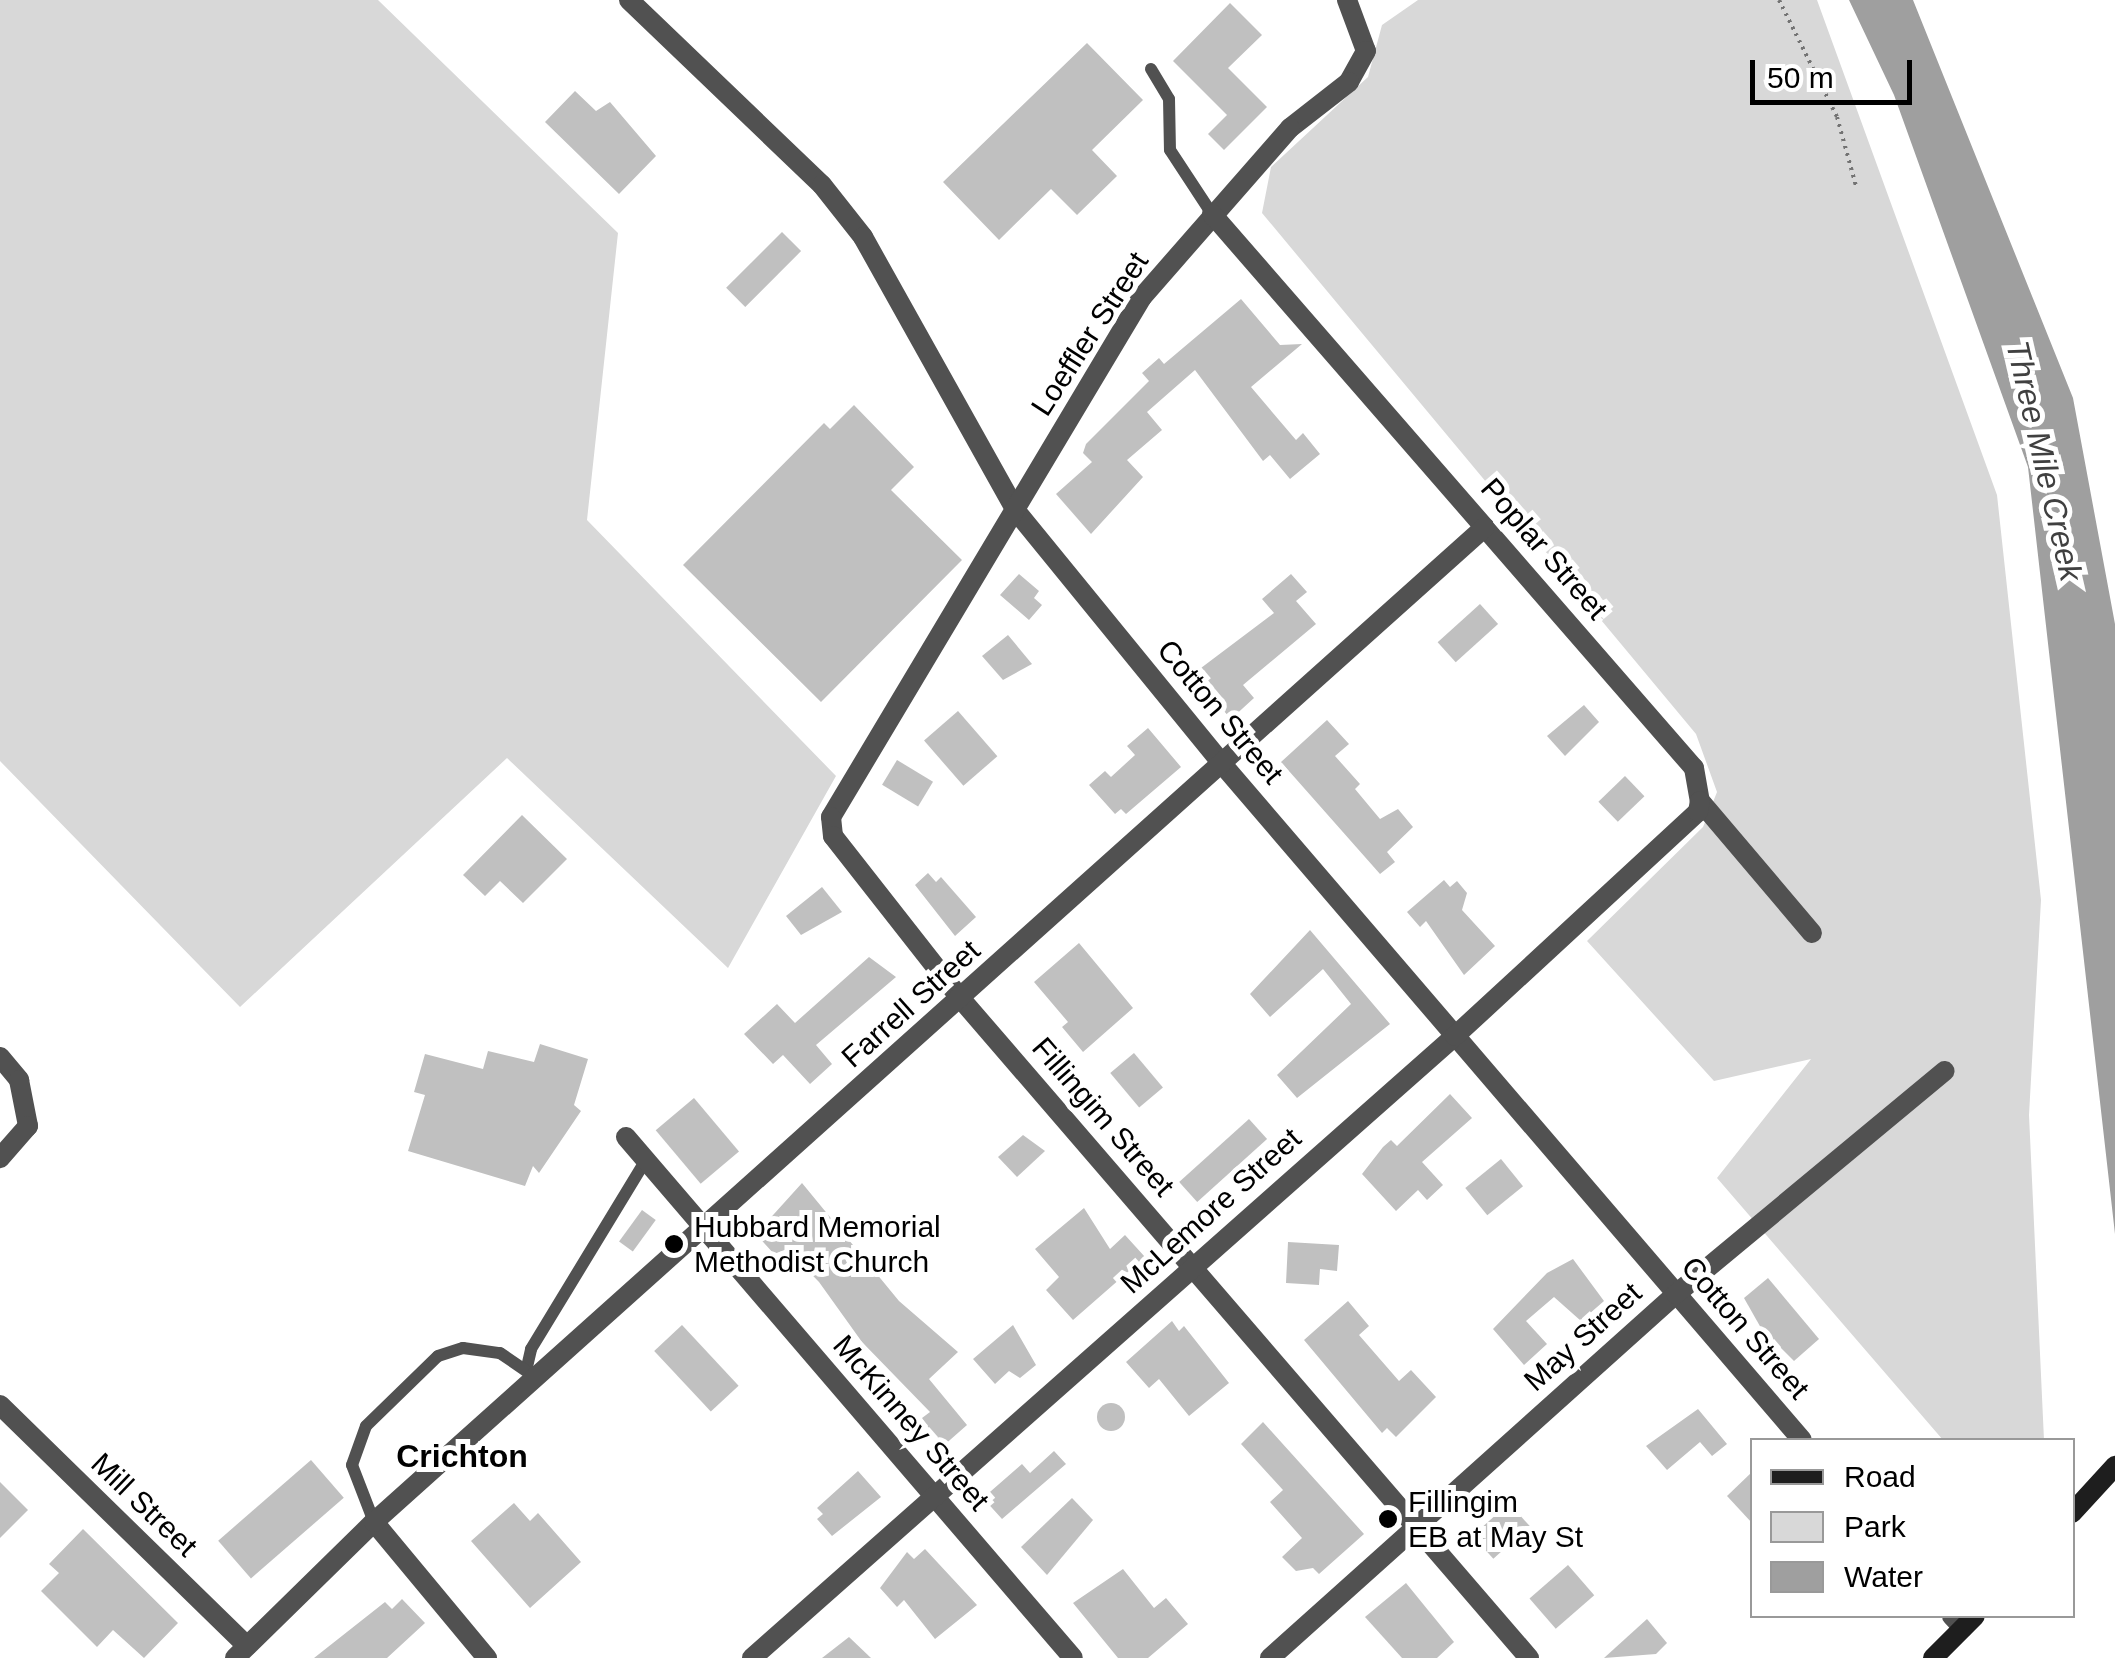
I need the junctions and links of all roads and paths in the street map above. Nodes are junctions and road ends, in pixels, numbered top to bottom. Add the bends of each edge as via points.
1 (629, 0) edge
2 (1347, 0) edge
3 (1779, 0) edge
4 (1151, 69) dead end
5 (1856, 186) dead end
6 (1212, 214) junction
7 (1016, 512) junction
8 (1484, 527) junction
9 (882, 732) joint
10 (1223, 765) junction
11 (1700, 801) junction
12 (1812, 934) dead end
13 (962, 998) junction
14 (1455, 1036) junction
15 (0, 1057) edge
16 (1945, 1071) dead end
17 (626, 1137) dead end
18 (0, 1158) edge
19 (646, 1160) junction
20 (704, 1228) junction
21 (1193, 1268) junction
22 (1676, 1294) junction
23 (531, 1372) junction
24 (0, 1405) edge
25 (1800, 1438) edge
26 (2115, 1466) edge
27 (934, 1496) junction
28 (2078, 1508) edge
29 (374, 1522) junction
30 (1416, 1527) junction
31 (1963, 1620) edge
32 (241, 1652) edge
33 (487, 1658) edge
34 (752, 1658) edge
35 (1073, 1658) edge
36 (1270, 1658) edge
37 (1529, 1658) edge
38 (1933, 1658) edge

1 - 7 street, Cotton Street via 822,185 863,237
2 - 6 street, Loeffler Street via 1366,50 1350,82 1290,128
3 - 5 path via 1838,117
4 - 6 lane via 1169,99 1170,150
6 - 7 street, Loeffler Street via 1142,297
6 - 8 street, Poplar Street
7 - 9 street, Loeffler Street
7 - 10 street, Cotton Street
8 - 10 street, Farrell Street
8 - 11 street, Poplar Street via 1694,768
9 - 13 street, Fillingim Street via 831,817 833,836
10 - 13 street, Farrell Street
10 - 14 street, Cotton Street
11 - 12 street, Poplar Street
11 - 14 street, McLemore Street via 1698,812
13 - 20 street, Farrell Street
13 - 21 street, Fillingim Street
14 - 21 street, McLemore Street
14 - 22 street, Cotton Street
15 - 18 street via 19,1080 28,1126
16 - 22 street, May Street
17 - 19 street, McKinney Street
19 - 20 street, McKinney Street
19 - 23 lane via 531,1349
20 - 23 street, Farrell Street
20 - 27 street, McKinney Street
21 - 27 street, McLemore Street
21 - 30 street, Fillingim Street
22 - 25 street, Cotton Street
22 - 30 street, May Street
23 - 29 street, Farrell Street
23 - 29 lane via 500,1353 463,1348 438,1356 366,1426 352,1466
24 - 32 street, Mill Street
26 - 28 street
27 - 34 street, McLemore Street
27 - 35 street, McKinney Street
29 - 32 street, Farrell Street
29 - 33 street
30 - 36 street, May Street
30 - 37 street, Fillingim Street
31 - 38 street

